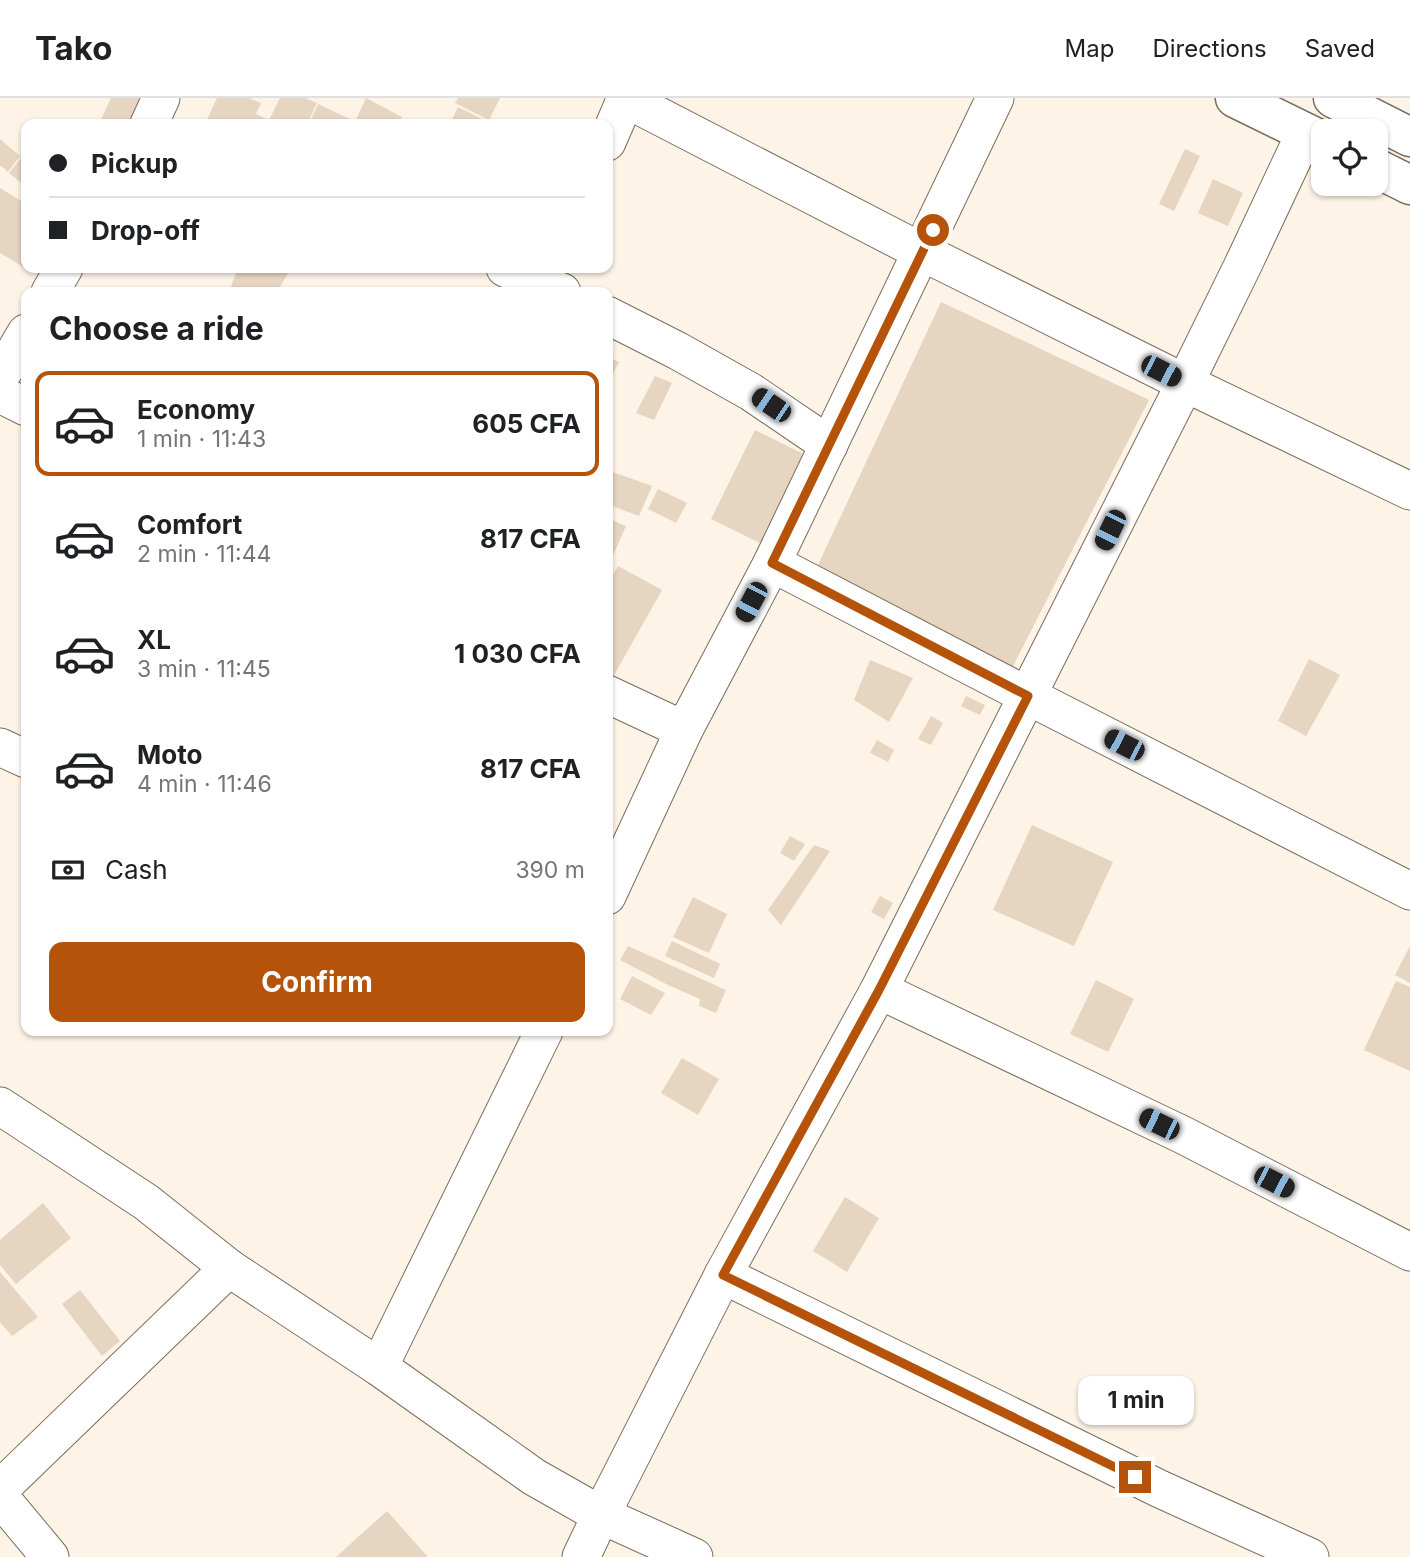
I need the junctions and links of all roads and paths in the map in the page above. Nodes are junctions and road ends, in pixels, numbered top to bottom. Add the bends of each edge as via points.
1 (625, 98) edge
2 (995, 98) edge
3 (1235, 98) edge
4 (1333, 98) edge
5 (613, 127) edge
6 (1311, 136) edge
7 (1410, 137) edge
8 (1311, 142) edge
9 (1388, 173) edge
10 (1410, 185) edge
11 (922, 252) junction
12 (523, 273) edge
13 (555, 282) edge
14 (613, 318) edge
15 (21, 341) edge
16 (0, 377) edge
17 (1185, 383) junction
18 (0, 394) edge
19 (21, 404) edge
20 (830, 445) junction
21 (1410, 491) edge
22 (772, 563) junction
23 (1028, 696) junction
24 (613, 697) edge
25 (684, 730) junction
26 (0, 747) edge
27 (21, 757) edge
28 (613, 883) edge
29 (1410, 891) edge
30 (879, 990) junction
31 (542, 1036) edge
32 (0, 1106) edge
33 (1410, 1252) edge
34 (229, 1268) junction
35 (723, 1275) junction
36 (379, 1367) junction
37 (0, 1489) edge
38 (0, 1497) edge
39 (601, 1515) junction
40 (50, 1557) edge
41 (581, 1557) edge
42 (694, 1557) edge
43 (1310, 1557) edge

1 - 5 street
1 - 11 street
2 - 11 street
3 - 6 highway
4 - 7 highway
8 - 17 street
9 - 10 highway
11 - 17 street
11 - 20 street
12 - 13 street
14 - 20 street via 751,392
15 - 16 street
17 - 21 street
17 - 23 street
18 - 19 street
20 - 22 street
22 - 23 street
22 - 25 street
23 - 29 street
23 - 30 street
24 - 25 street
25 - 28 street
26 - 27 street
30 - 33 street via 1183,1135
30 - 35 street
31 - 36 street
32 - 34 street via 146,1202
34 - 36 street
34 - 37 street
35 - 39 street
35 - 43 street via 1160,1489
36 - 39 street via 534,1477
38 - 40 street
39 - 41 street
39 - 42 street

